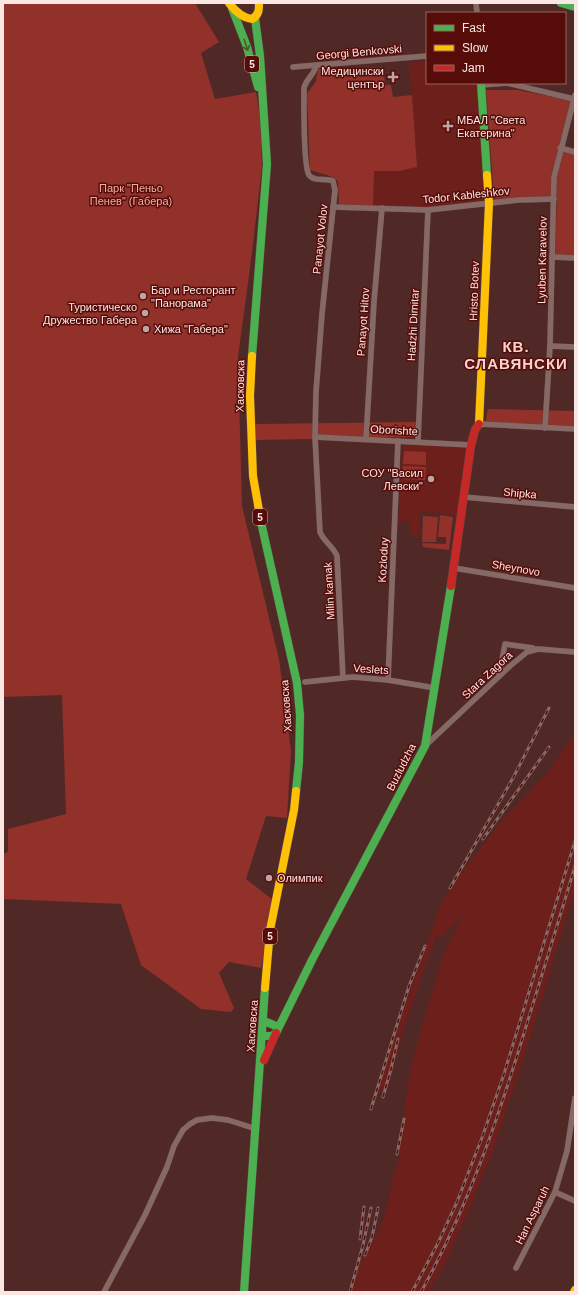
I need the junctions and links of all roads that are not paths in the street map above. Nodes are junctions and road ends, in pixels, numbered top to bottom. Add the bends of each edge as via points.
1 (260, 3) edge
2 (561, 3) edge
3 (231, 6) edge
4 (575, 7) edge
5 (255, 18) junction
6 (426, 56) edge
7 (316, 66) junction
8 (293, 67) dead end
9 (481, 84) edge
10 (512, 84) edge
11 (574, 97) edge
12 (265, 121) junction
13 (560, 148) junction
14 (575, 152) edge
15 (554, 199) junction
16 (489, 203) junction
17 (333, 206) junction
18 (382, 208) junction
19 (428, 210) junction
20 (552, 257) junction
21 (575, 258) edge
22 (550, 346) junction
23 (575, 348) edge
24 (479, 424) junction
25 (545, 428) junction
26 (575, 429) edge
27 (315, 438) junction
28 (366, 439) junction
29 (398, 441) junction
30 (418, 441) junction
31 (471, 445) junction
32 (464, 498) junction
33 (575, 507) edge
34 (454, 568) junction
35 (575, 588) edge
36 (538, 649) junction
37 (575, 652) edge
38 (499, 676) junction
39 (343, 678) junction
40 (388, 680) junction
41 (305, 682) dead end
42 (435, 688) junction
43 (425, 746) junction
44 (264, 1021) junction
45 (277, 1027) junction
46 (263, 1033) junction
47 (260, 1074) junction
48 (575, 1098) edge
49 (256, 1129) junction
50 (556, 1192) junction
51 (575, 1201) edge
52 (516, 1268) dead end
53 (104, 1292) edge
54 (244, 1292) edge

1 - 5 main road, 5
2 - 4 main road
3 - 5 main road, 5 via 246,19
3 -> 12 main road, Хасковска / 5 via 256,76
5 - 12 main road, Хасковска / 5
6 - 7 street, Georgi Benkovski
7 - 8 street, Georgi Benkovski
7 - 17 street, Panayot Volov via 304,88 307,168 312,177 332,181 335,190
9 - 16 main road, Hristo Botev
10 - 11 street
11 - 13 street, Lyuben Karavelov
12 - 44 main road, Хасковска / 5 via 267,164 252,343 251,445 257,501 296,678 300,715 299,769 294,810 270,930
13 - 14 street
13 - 15 street, Lyuben Karavelov via 554,177
15 - 16 street, Todor Kableshkov
15 - 20 street, Lyuben Karavelov
16 - 19 street, Todor Kableshkov
16 - 24 main road, Hristo Botev
17 - 18 street, Todor Kableshkov
17 - 27 street, Panayot Volov via 319,346
18 - 19 street, Todor Kableshkov
18 - 28 street, Panayot Hitov
19 - 30 street, Hadzhi Dimitar
20 - 21 street
20 - 22 street, Lyuben Karavelov
22 - 23 street
22 - 25 street, Lyuben Karavelov
24 - 25 street
24 - 31 main road, Hristo Botev
25 - 26 street
27 - 28 street, Oborishte
27 - 39 street, Milin kamak via 320,532 337,556
28 - 29 street, Oborishte
29 - 30 street, Oborishte
29 - 40 street, Kozloduy
30 - 31 street, Oborishte
31 - 32 main road, Hristo Botev
32 - 33 street, Shipka
32 - 34 main road, Buzludzha
34 - 35 street, Sheynovo
34 - 42 main road, Buzludzha
36 - 37 street
36 - 38 street, Stara Zagora via 527,652
36 - 38 street via 505,644
38 - 43 street, Stara Zagora
39 - 40 street, Veslets
39 - 41 street, Veslets
40 - 42 street, Veslets
42 - 43 main road, Buzludzha
43 - 45 main road, Buzludzha
44 - 45 main road
44 - 46 main road, Хасковска / 5
45 - 46 main road via 272,1036
45 - 47 main road, Buzludzha
46 - 47 main road, Хасковска / 5
47 - 49 main road, Хасковска / 5
48 - 50 street, Han Asparuh via 567,1151
49 - 53 street via 212,1118 197,1120 183,1130 145,1215
49 - 54 main road, Хасковска / 5
50 - 51 street
50 - 52 street, Han Asparuh

